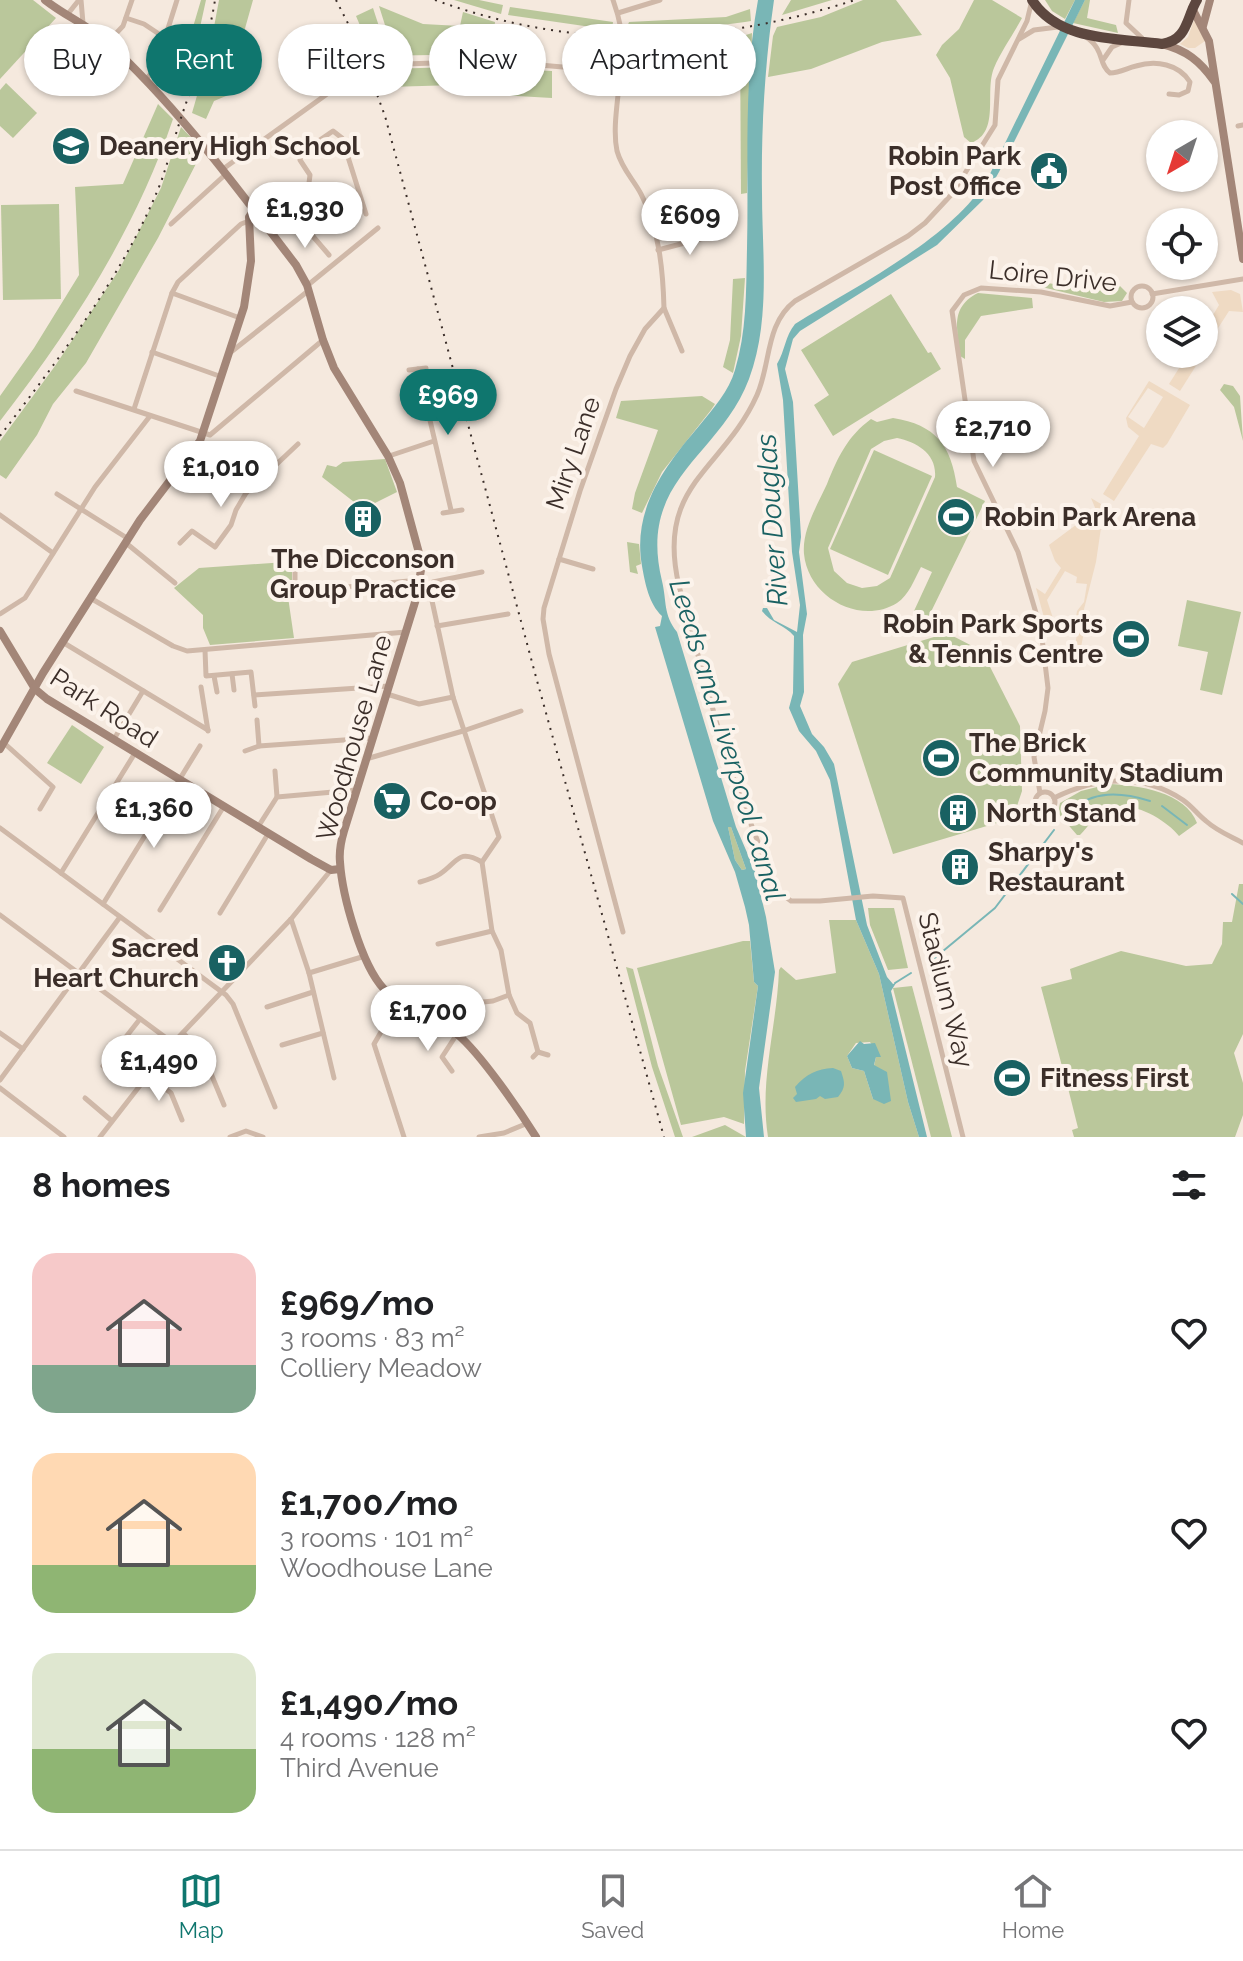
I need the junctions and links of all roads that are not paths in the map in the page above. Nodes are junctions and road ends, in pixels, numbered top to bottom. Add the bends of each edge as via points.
1 (45, 0) edge
2 (80, 0) edge
3 (132, 0) edge
4 (177, 0) edge
5 (613, 0) edge
6 (660, 0) edge
7 (1032, 0) edge
8 (1129, 0) edge
9 (1210, 0) edge
10 (1193, 3) edge
11 (618, 13) junction
12 (67, 15) junction
13 (126, 18) junction
14 (83, 24) edge
15 (85, 24) edge
16 (124, 24) edge
17 (169, 24) edge
18 (620, 24) edge
19 (146, 25) edge
20 (1059, 27) junction
21 (1203, 27) junction
22 (1075, 32) junction
23 (1017, 40) junction
24 (1134, 40) junction
25 (1146, 41) junction
26 (1162, 44) junction
27 (1103, 60) junction
28 (413, 64) edge
29 (130, 65) edge
30 (562, 67) edge
31 (145, 80) joint
32 (1215, 81) junction
33 (1169, 94) dead end
34 (326, 96) edge
35 (618, 96) edge
36 (225, 171) junction
37 (363, 203) junction
38 (286, 205) junction
39 (353, 207) dead end
40 (254, 210) junction
41 (366, 214) dead end
42 (249, 221) junction
43 (262, 222) junction
44 (171, 224) dead end
45 (378, 228) dead end
46 (322, 229) dead end
47 (715, 235) dead end
48 (314, 236) junction
49 (252, 237) junction
50 (658, 250) junction
51 (329, 255) dead end
52 (1243, 259) edge
53 (1243, 279) edge
54 (308, 288) junction
55 (172, 293) junction
56 (1152, 294) junction
57 (1132, 302) junction
58 (664, 308) junction
59 (241, 318) junction
60 (323, 340) junction
61 (682, 351) dead end
62 (152, 352) junction
63 (230, 353) junction
64 (426, 368) dead end
65 (418, 369) junction
66 (409, 370) dead end
67 (222, 377) junction
68 (76, 391) dead end
69 (134, 409) junction
70 (150, 415) junction
71 (203, 435) junction
72 (434, 441) junction
73 (298, 444) dead end
74 (196, 447) junction
75 (388, 456) junction
76 (246, 493) junction
77 (57, 494) dead end
78 (81, 508) junction
79 (451, 510) junction
80 (462, 510) dead end
81 (443, 513) dead end
82 (0, 515) edge
83 (127, 541) junction
84 (180, 543) dead end
85 (53, 553) junction
86 (559, 559) junction
87 (295, 565) dead end
88 (593, 569) dead end
89 (482, 572) dead end
90 (420, 580) junction
91 (175, 583) dead end
92 (92, 599) junction
93 (0, 614) edge
94 (508, 614) dead end
95 (437, 626) junction
96 (0, 631) edge
97 (406, 632) junction
98 (64, 643) junction
99 (4, 646) edge
100 (205, 650) junction
101 (232, 674) junction
102 (214, 676) junction
103 (201, 687) dead end
104 (35, 689) junction
105 (234, 690) dead end
106 (388, 690) junction
107 (143, 691) junction
108 (217, 692) dead end
109 (254, 695) junction
110 (453, 697) junction
111 (255, 706) dead end
112 (521, 711) dead end
113 (257, 720) dead end
114 (463, 731) junction
115 (373, 738) junction
116 (114, 740) junction
117 (2, 746) edge
118 (200, 746) dead end
119 (259, 746) junction
120 (245, 751) dead end
121 (135, 753) junction
122 (366, 759) junction
123 (275, 771) dead end
124 (180, 780) junction
125 (356, 790) junction
126 (1040, 793) junction
127 (277, 797) junction
128 (1054, 798) junction
129 (224, 806) junction
130 (40, 809) dead end
131 (258, 827) junction
132 (0, 828) edge
133 (268, 834) junction
134 (1243, 841) edge
135 (482, 862) junction
136 (336, 870) junction
137 (61, 873) junction
138 (420, 882) dead end
139 (103, 904) junction
140 (160, 910) dead end
141 (220, 913) dead end
142 (0, 915) edge
143 (120, 917) junction
144 (291, 919) junction
145 (492, 931) junction
146 (623, 932) dead end
147 (438, 944) dead end
148 (365, 956) junction
149 (78, 973) junction
150 (309, 973) junction
151 (222, 992) junction
152 (313, 992) junction
153 (509, 995) junction
154 (400, 1000) junction
155 (473, 1003) dead end
156 (267, 1007) dead end
157 (140, 1019) junction
158 (0, 1033) edge
159 (183, 1033) junction
160 (323, 1033) junction
161 (457, 1034) junction
162 (173, 1043) junction
163 (282, 1045) dead end
164 (23, 1049) junction
165 (548, 1055) dead end
166 (103, 1066) dead end
167 (452, 1071) dead end
168 (149, 1076) junction
169 (334, 1078) dead end
170 (0, 1080) edge
171 (397, 1086) dead end
172 (0, 1088) edge
173 (388, 1089) junction
174 (85, 1098) dead end
175 (224, 1105) dead end
176 (275, 1107) dead end
177 (182, 1120) dead end
178 (112, 1121) junction
179 (528, 1123) junction
180 (64, 1137) edge
181 (100, 1137) edge
182 (230, 1137) edge
183 (263, 1137) edge
184 (404, 1137) edge
185 (479, 1137) edge
186 (536, 1137) edge
187 (963, 1137) edge

1 - 12 street
2 - 12 street
2 - 15 street
3 - 13 street
4 - 17 street
5 - 11 street
6 - 11 street
7 - 20 highway
7 - 23 street
8 - 25 street via 1126,23
9 - 21 street
10 - 21 street
10 - 26 highway via 1183,32
11 - 18 street
12 - 14 street
13 - 16 street
13 - 19 street
20 - 22 highway
20 - 23 street via 1034,30
21 - 32 street
22 - 24 highway
22 - 27 street via 1096,45
23 - 187 street, Stadium Way via 998,80 995,125 952,194 916,230 785,310 774,327 757,396 693,482 676,528 675,568 728,764 778,891 791,901 903,898
24 - 25 highway
24 - 27 street via 1112,47
25 - 26 highway
26 - 32 street via 1195,58
27 - 33 street via 1113,73 1148,64 1173,67 1186,76 1189,88 1183,94
28 - 30 street via 493,61
29 - 31 street
31 - 36 street
32 - 52 street
34 - 36 street
35 - 50 street via 618,153 640,193
36 - 40 street
36 - 44 street
37 - 38 street via 341,136 333,131 301,153 310,180
37 - 39 street
37 - 41 street
38 - 43 street
38 - 48 street
40 - 42 street
40 - 43 street
42 - 49 street
42 - 55 street via 185,273
43 - 49 street
43 - 54 street
45 - 54 street
46 - 48 street
47 - 50 street
48 - 51 street
49 - 59 street
50 - 58 street
53 - 56 street, Loire Drive
54 - 60 street
54 - 63 street
55 - 59 street
55 - 62 street
56 - 57 street via 1147,307
56 - 57 street via 1139,287
57 - 126 street, Loire Drive via 1110,306 1041,292 981,288 964,295 952,311 974,461 1018,552 1041,630 1048,688 1034,757
58 - 61 street
58 - 86 street, Miry Lane via 645,329 616,389
59 - 63 street
60 - 71 street via 222,426
60 - 75 street via 334,368
62 - 67 street
62 - 69 street
63 - 67 street
64 - 65 street
65 - 66 street
65 - 72 street
67 - 71 street
68 - 69 street
69 - 70 street
70 - 71 street
70 - 78 street
71 - 74 street
72 - 75 street
72 - 79 street
73 - 76 street
74 - 76 street
74 - 83 street
75 - 90 street, Woodhouse Lane via 422,564
76 - 84 street via 215,547 192,531
77 - 78 street
78 - 83 street
78 - 85 street
79 - 80 street
79 - 81 street
82 - 85 street
83 - 91 street
83 - 92 street
85 - 93 street via 25,598
86 - 88 street
86 - 146 street, Miry Lane via 543,619 549,654
87 - 90 street via 295,592
89 - 95 street via 430,584
90 - 97 street, Woodhouse Lane
92 - 98 street
92 - 100 street via 180,650
94 - 95 street
95 - 110 street
96 - 99 street, Park Road
97 - 100 street
97 - 106 street, Woodhouse Lane
98 - 104 street
98 - 107 street
99 - 104 street, Park Road
100 - 102 street via 206,676
101 - 102 street
101 - 105 street
101 - 109 street via 251,672
102 - 108 street
103 - 107 street via 208,731
104 - 116 street, Park Road
104 - 117 street
106 - 109 street
106 - 110 street via 419,704
106 - 115 street, Woodhouse Lane
107 - 116 street
109 - 111 street
110 - 114 street
112 - 114 street
113 - 119 street
114 - 122 street
114 - 135 street via 499,837
115 - 119 street
115 - 122 street, Woodhouse Lane
116 - 121 street, Park Road
117 - 130 street via 53,787
118 - 124 street
119 - 120 street
121 - 124 street, Park Road
121 - 137 street
122 - 125 street, Woodhouse Lane
123 - 127 street
124 - 129 street, Park Road
124 - 139 street
125 - 127 street
125 - 136 street, Woodhouse Lane
126 - 128 street
126 - 128 street via 1034,801 1041,812 1052,810
127 - 131 street
128 - 134 street via 1101,782 1148,784 1174,794 1205,821
129 - 131 street, Park Road
129 - 140 street
131 - 133 street, Park Road
132 - 137 street
133 - 136 street, Park Road
133 - 141 street
135 - 138 street via 463,856 443,873
135 - 145 street
136 - 144 street
136 - 148 street, Woodhouse Lane
137 - 139 street
139 - 143 street
142 - 149 street
143 - 149 street
143 - 151 street
144 - 150 street
144 - 151 street
145 - 147 street
145 - 153 street
148 - 150 street
148 - 154 street, Woodhouse Lane via 383,988
149 - 157 street
149 - 164 street
150 - 152 street
151 - 159 street
151 - 176 street via 233,1004
152 - 156 street
152 - 160 street
153 - 155 street
153 - 165 street via 517,1013 530,1023 535,1055
154 - 161 street, Woodhouse Lane
154 - 173 street via 375,1043
157 - 162 street
157 - 166 street
158 - 164 street
159 - 162 street
159 - 175 street via 202,1052
160 - 163 street
160 - 169 street
161 - 167 street via 442,1057
161 - 179 street, Woodhouse Lane
162 - 168 street
164 - 170 street
168 - 177 street via 171,1093
168 - 178 street
171 - 173 street
172 - 180 street
173 - 184 street
174 - 178 street
178 - 181 street
179 - 185 street
179 - 186 street, Woodhouse Lane
182 - 183 street via 246,1131

